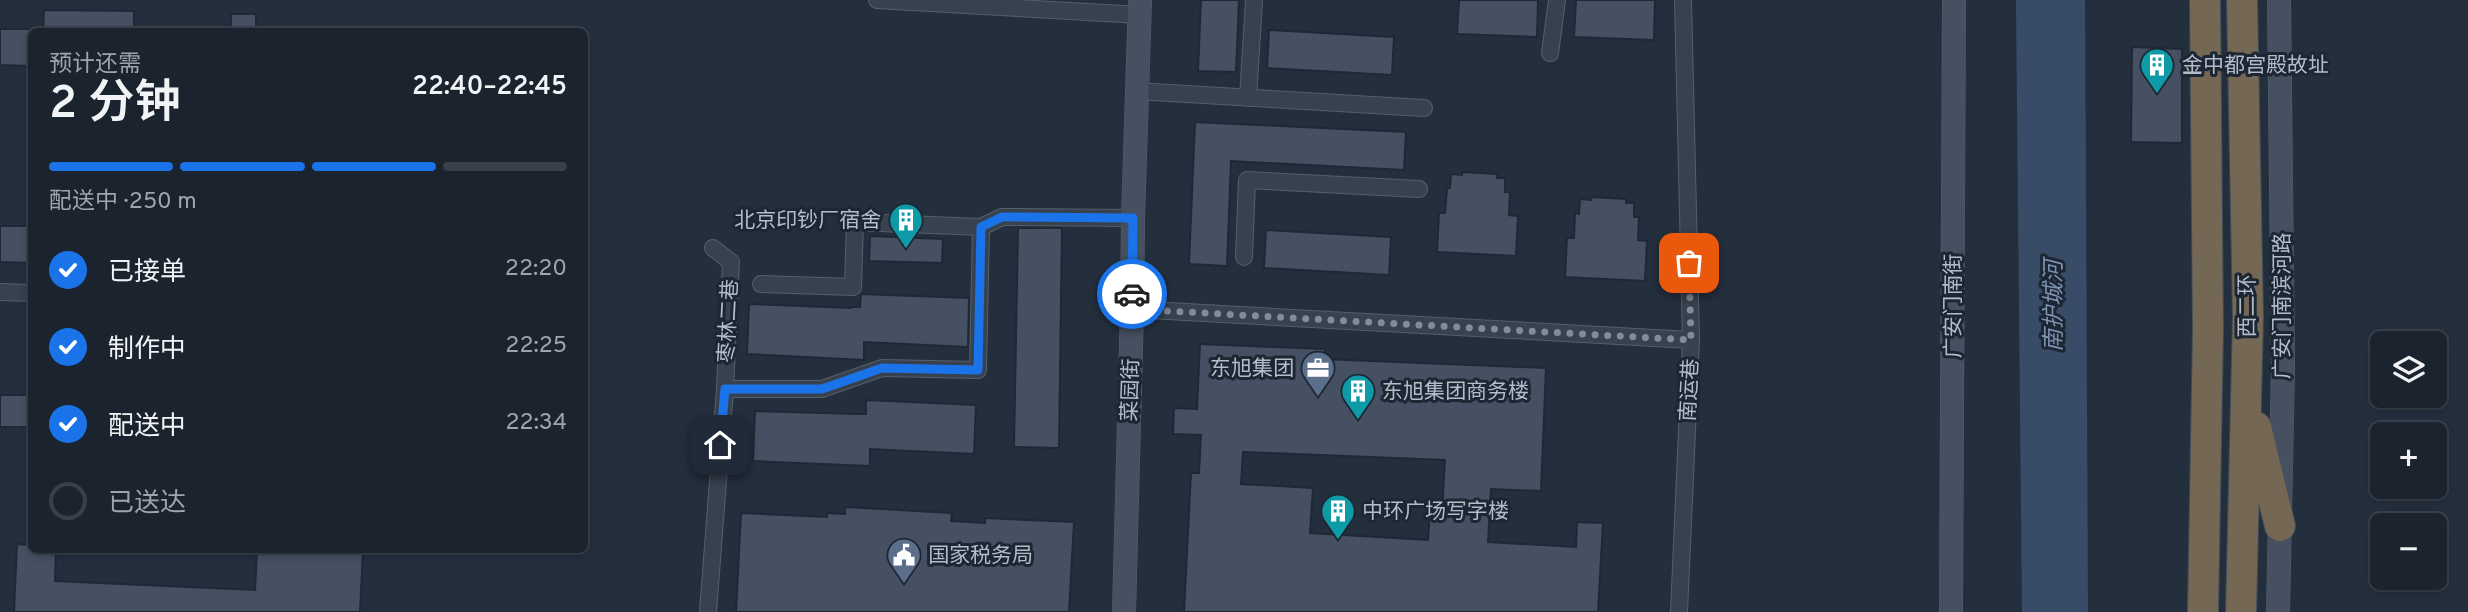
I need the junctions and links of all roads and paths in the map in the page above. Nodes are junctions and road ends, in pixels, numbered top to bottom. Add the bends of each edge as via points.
1 (877, 0) edge
2 (1254, 0) edge
3 (1556, 0) edge
4 (1683, 0) edge
5 (1941, 0) edge
6 (1954, 0) edge
7 (2206, 0) edge
8 (2242, 0) edge
9 (2278, 0) edge
10 (1140, 7) edge
11 (1550, 53) dead end
12 (1136, 90) junction
13 (1248, 98) junction
14 (1424, 108) dead end
15 (1419, 189) dead end
16 (1133, 218) junction
17 (981, 227) junction
18 (713, 248) dead end
19 (1244, 257) dead end
20 (761, 284) dead end
21 (0, 292) edge
22 (28, 293) edge
23 (1132, 309) junction
24 (1691, 340) junction
25 (725, 389) junction
26 (2246, 389) junction
27 (2280, 526) junction
28 (708, 612) edge
29 (1124, 612) edge
30 (1679, 612) edge
31 (1937, 612) edge
32 (1951, 612) edge
33 (2203, 612) edge
34 (2241, 612) edge
35 (2278, 612) edge

1 - 10 street
2 - 13 street
3 - 11 street
4 - 24 street, 南运巷
5 - 31 street, 广安门南街
6 - 32 street, 广安门南街
7 - 33 highway, 西二环 via 2208,330
8 - 26 highway, 西二环
9 - 27 street, 广安门南滨河路 via 2284,366
10 - 12 street, 菜园街
12 - 13 street
12 - 16 street, 菜园街
13 - 14 street
15 - 19 street via 1247,180
16 - 17 street via 1002,217
16 - 23 street, 菜园街
17 - 20 street via 855,222 853,287
17 - 25 street via 978,370 882,368 822,389
18 - 25 street, 枣林二巷 via 731,262
21 - 22 street
23 - 24 street
23 - 29 street, 菜园街
24 - 30 street, 南运巷
25 - 28 street, 枣林二巷
26 - 27 highway
26 - 34 highway, 西二环
27 - 35 street, 广安门南滨河路

